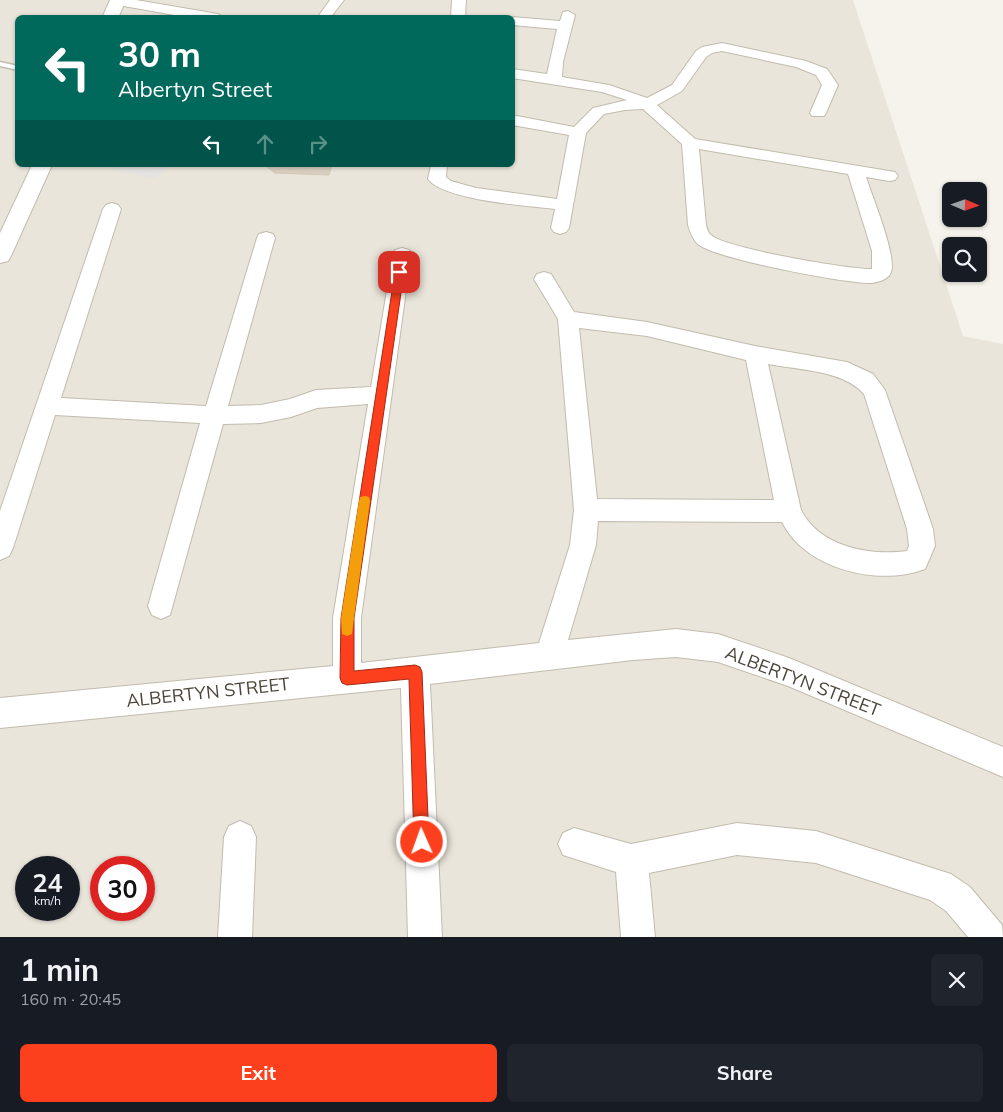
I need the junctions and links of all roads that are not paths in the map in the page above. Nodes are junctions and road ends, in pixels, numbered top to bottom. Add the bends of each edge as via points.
1 (337, 0) edge
2 (459, 0) edge
3 (118, 1) edge
4 (111, 15) edge
5 (200, 15) edge
6 (325, 15) edge
7 (462, 15) edge
8 (515, 21) edge
9 (0, 64) edge
10 (15, 67) edge
11 (515, 74) edge
12 (554, 80) junction
13 (647, 104) junction
14 (818, 113) dead end
15 (515, 121) edge
16 (578, 132) junction
17 (690, 143) junction
18 (41, 167) edge
19 (439, 167) edge
20 (855, 170) junction
21 (889, 176) dead end
22 (564, 205) junction
23 (112, 209) dead end
24 (560, 228) dead end
25 (266, 238) dead end
26 (402, 254) dead end
27 (0, 256) edge
28 (544, 279) dead end
29 (568, 319) junction
30 (755, 354) junction
31 (380, 395) junction
32 (46, 406) junction
33 (214, 414) junction
34 (586, 510) junction
35 (789, 511) junction
36 (0, 548) edge
37 (161, 606) dead end
38 (549, 656) junction
39 (415, 672) junction
40 (347, 678) junction
41 (0, 713) edge
42 (1003, 762) edge
43 (240, 837) dead end
44 (574, 844) dead end
45 (631, 860) junction
46 (235, 937) edge
47 (425, 937) edge
48 (638, 937) edge
49 (990, 937) edge

1 - 6 street
2 - 7 street
3 - 4 street
3 - 5 street
8 - 12 street via 566,21
9 - 10 lane
11 - 12 street
12 - 13 street via 618,91
13 - 14 street via 677,88 701,54 722,47 801,64 822,72 830,85
13 - 16 street via 599,111
13 - 17 street
15 - 16 street
16 - 22 street
17 - 20 street
17 - 20 street via 697,225 706,241 727,249 839,273 875,276 882,271 881,251
18 - 27 street
19 - 22 street via 437,179 448,187
20 - 21 street
22 - 24 street
23 - 32 street
25 - 33 street
26 - 31 street
28 - 29 street
29 - 30 street via 647,329
29 - 34 street
30 - 35 street
30 - 35 street via 848,370 870,384 920,529 922,546 916,561 902,565 843,558 804,535 796,527
31 - 33 street via 316,399 261,414
31 - 40 street via 347,618
32 - 33 street
32 - 36 street
33 - 37 street
34 - 35 street
34 - 38 street via 583,545
38 - 39 street, ALBERTYN STREET
38 - 42 street, ALBERTYN STREET via 676,643 718,648 789,672
39 - 40 street, ALBERTYN STREET
39 - 47 street
40 - 41 street, ALBERTYN STREET
43 - 46 street
44 - 45 street
45 - 48 street
45 - 49 street via 737,839 816,847 939,886 958,899

